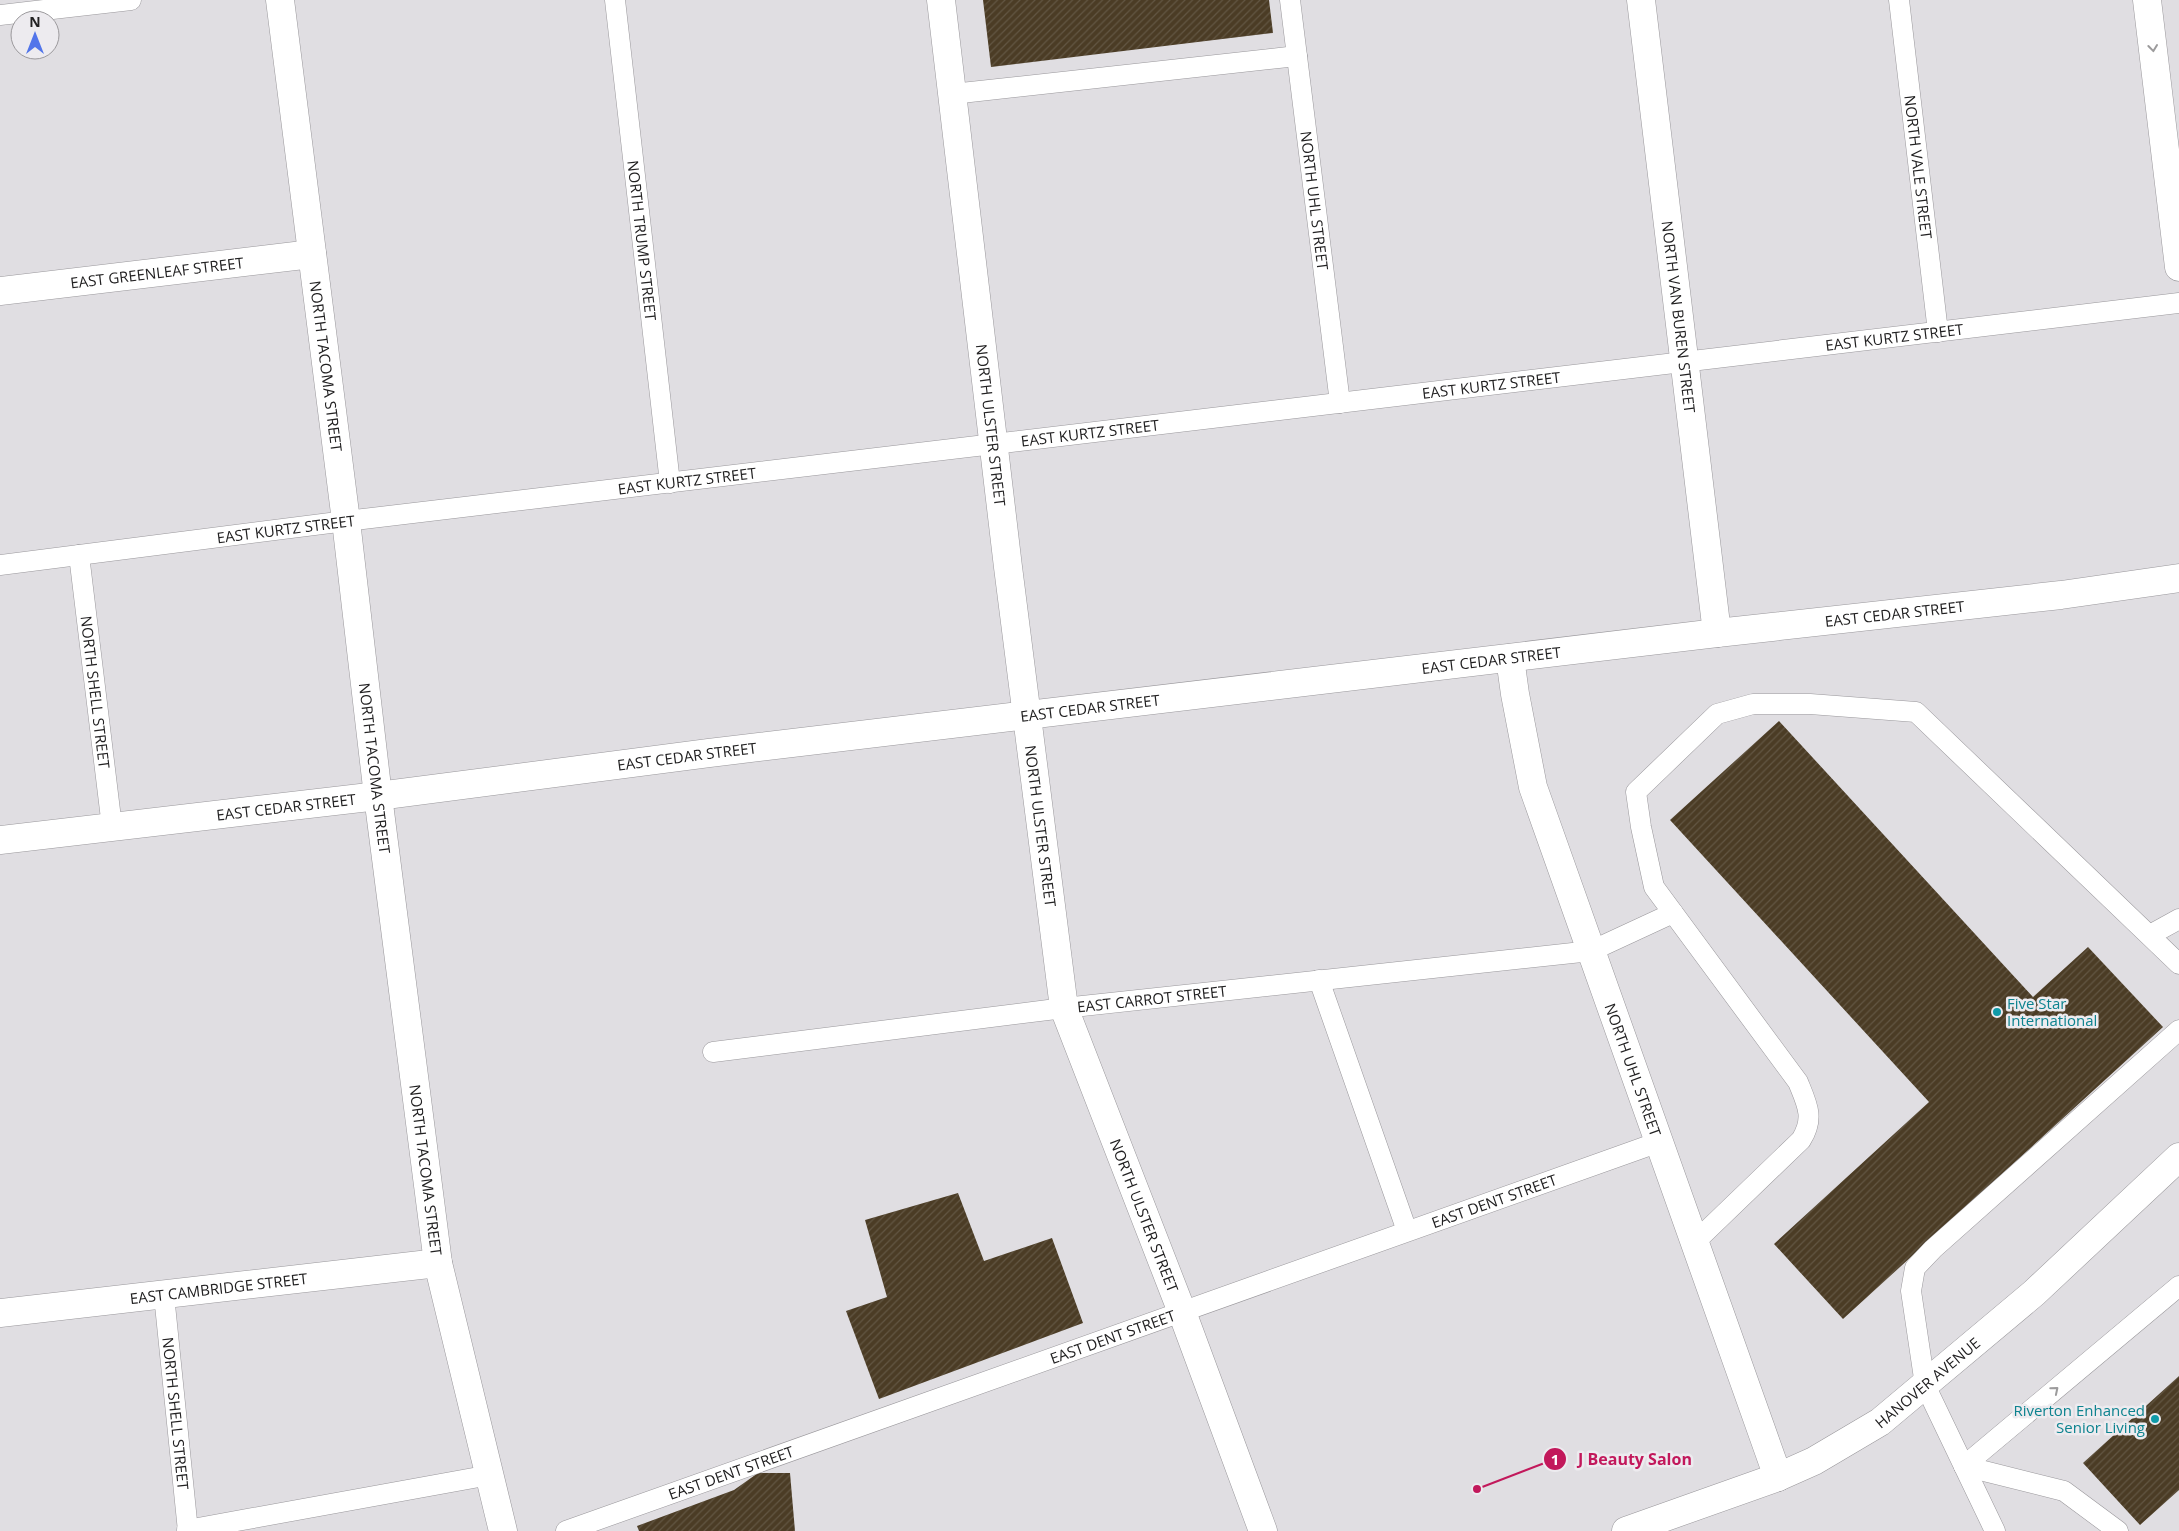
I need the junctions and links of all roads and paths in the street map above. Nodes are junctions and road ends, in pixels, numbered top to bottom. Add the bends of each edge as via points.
1 (131, 0) edge
2 (280, 0) edge
3 (615, 0) edge
4 (940, 0) edge
5 (1290, 0) edge
6 (1641, 0) edge
7 (1899, 0) edge
8 (2147, 0) edge
9 (0, 15) edge
10 (1297, 56) junction
11 (952, 94) junction
12 (312, 254) junction
13 (2179, 267) edge
14 (0, 291) edge
15 (2179, 303) edge
16 (1938, 332) junction
17 (1685, 362) junction
18 (1340, 403) junction
19 (994, 444) junction
20 (670, 482) junction
21 (346, 521) junction
22 (79, 555) junction
23 (0, 565) edge
24 (2179, 578) edge
25 (1717, 633) junction
26 (1510, 658) junction
27 (1027, 715) junction
28 (378, 796) junction
29 (112, 827) junction
30 (0, 840) edge
31 (1673, 913) junction
32 (2179, 919) edge
33 (2150, 935) junction
34 (1591, 951) junction
35 (2179, 964) edge
36 (1319, 980) junction
37 (1064, 1008) junction
38 (2179, 1030) edge
39 (713, 1052) dead end
40 (1659, 1142) junction
41 (2179, 1157) edge
42 (1408, 1232) junction
43 (1695, 1242) junction
44 (438, 1263) junction
45 (2179, 1286) edge
46 (164, 1295) junction
47 (1182, 1312) junction
48 (0, 1313) edge
49 (1925, 1385) junction
50 (1964, 1466) junction
51 (490, 1475) junction
52 (1778, 1476) junction
53 (188, 1531) edge
54 (503, 1531) edge
55 (566, 1531) edge
56 (1263, 1531) edge
57 (1626, 1531) edge
58 (1996, 1531) edge
59 (2118, 1531) edge

1 - 9 lane
2 - 12 street, NORTH TACOMA STREET
3 - 20 lane, NORTH TRUMP STREET
4 - 11 street, NORTH ULSTER STREET
5 - 10 lane, NORTH UHL STREET
6 - 17 street, NORTH VAN BUREN STREET
7 - 16 lane, NORTH VALE STREET
8 -> 13 street
10 - 11 lane
10 - 18 lane, NORTH UHL STREET
11 - 19 street, NORTH ULSTER STREET
12 - 14 street, EAST GREENLEAF STREET
12 - 21 street, NORTH TACOMA STREET
15 - 16 lane, EAST KURTZ STREET
16 - 17 lane, EAST KURTZ STREET
17 - 18 lane, EAST KURTZ STREET
17 - 25 street, NORTH VAN BUREN STREET
18 - 19 lane, EAST KURTZ STREET
19 - 20 lane, EAST KURTZ STREET
19 - 27 street, NORTH ULSTER STREET
20 - 21 lane, EAST KURTZ STREET
21 - 22 lane, EAST KURTZ STREET
21 - 28 street, NORTH TACOMA STREET
22 - 23 lane, EAST KURTZ STREET
22 - 29 lane, NORTH SHELL STREET
24 - 25 street, EAST CEDAR STREET via 2061,595
25 - 26 street, EAST CEDAR STREET
26 - 27 street, EAST CEDAR STREET
26 - 34 street, NORTH UHL STREET via 1534,787
27 - 28 street, EAST CEDAR STREET
27 - 37 street, NORTH ULSTER STREET
28 - 29 street, EAST CEDAR STREET
28 - 44 street, NORTH TACOMA STREET
29 - 30 street, EAST CEDAR STREET
31 - 33 lane via 1654,887 1636,792 1717,714 1753,704 1810,704 1916,712
31 - 34 lane, EAST CARROT STREET
31 - 43 lane via 1798,1082 1807,1104 1809,1127 1801,1140
32 - 33 lane
33 - 35 lane
34 - 36 lane, EAST CARROT STREET
34 - 40 street, NORTH UHL STREET
36 - 37 lane, EAST CARROT STREET
36 - 42 lane
37 - 39 lane, EAST CARROT STREET
37 - 47 street, NORTH ULSTER STREET
38 - 49 lane via 1915,1268 1910,1291
40 - 42 lane, EAST DENT STREET
40 - 43 street, NORTH UHL STREET
41 - 49 street, HANOVER AVENUE via 2034,1293
42 - 47 lane, EAST DENT STREET
43 - 52 street, NORTH UHL STREET
44 - 46 street, EAST CAMBRIDGE STREET
44 - 51 street, NORTH TACOMA STREET
50 -> 45 lane
46 - 48 street, EAST CAMBRIDGE STREET
46 - 53 lane, NORTH SHELL STREET
47 - 55 lane, EAST DENT STREET
47 - 56 street, NORTH ULSTER STREET
49 - 50 lane
49 - 52 street, HANOVER AVENUE via 1848,1443
50 - 58 lane
50 - 59 lane via 2064,1491
51 - 53 lane
51 - 54 street, NORTH TACOMA STREET
52 - 57 street, HANOVER AVENUE

